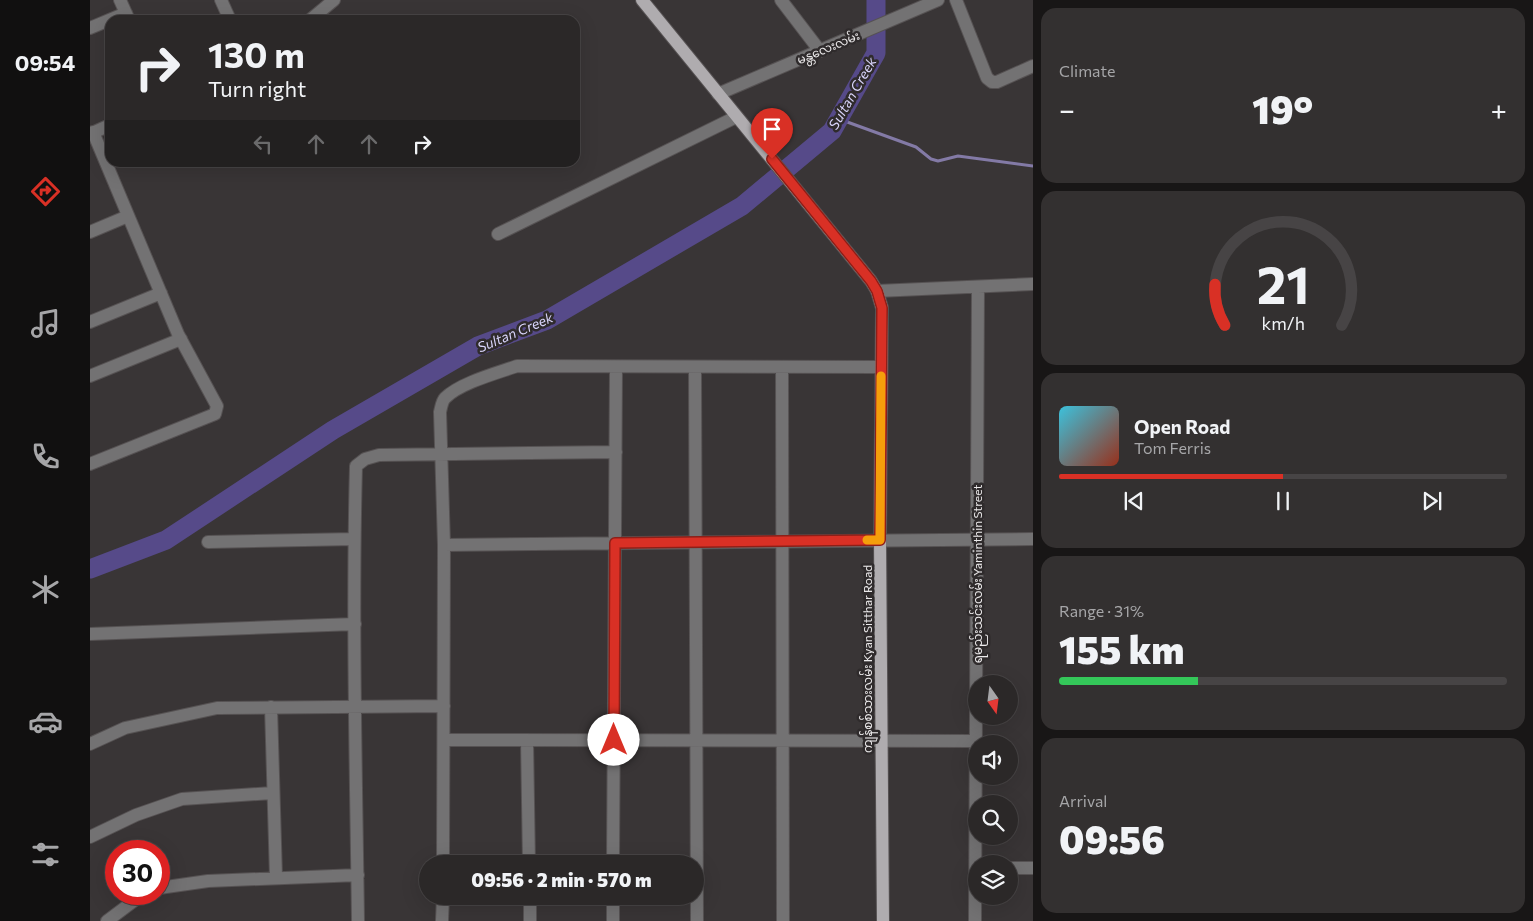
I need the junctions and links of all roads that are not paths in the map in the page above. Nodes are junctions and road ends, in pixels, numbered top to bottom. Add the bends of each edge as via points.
1 (120, 0) edge
2 (220, 0) edge
3 (334, 0) edge
4 (642, 0) edge
5 (780, 0) edge
6 (938, 0) edge
7 (956, 0) edge
8 (127, 15) edge
9 (228, 15) edge
10 (316, 15) edge
11 (105, 23) edge
12 (90, 28) edge
13 (820, 51) junction
14 (1033, 66) edge
15 (718, 94) junction
16 (736, 117) junction
17 (105, 127) edge
18 (91, 133) edge
19 (105, 164) edge
20 (106, 167) edge
21 (128, 216) junction
22 (90, 232) edge
23 (498, 234) dead end
24 (1033, 284) edge
25 (978, 287) junction
26 (877, 291) junction
27 (161, 293) junction
28 (90, 322) edge
29 (181, 339) junction
30 (616, 367) junction
31 (695, 367) junction
32 (782, 367) junction
33 (881, 367) junction
34 (90, 376) edge
35 (616, 452) junction
36 (442, 454) junction
37 (90, 464) edge
38 (354, 539) junction
39 (977, 539) junction
40 (1033, 539) edge
41 (880, 540) junction
42 (782, 541) junction
43 (208, 542) dead end
44 (696, 542) junction
45 (615, 543) junction
46 (444, 544) junction
47 (355, 624) junction
48 (90, 634) edge
49 (354, 706) junction
50 (444, 706) junction
51 (271, 707) junction
52 (976, 735) edge
53 (444, 740) junction
54 (527, 740) junction
55 (614, 740) junction
56 (696, 740) junction
57 (782, 740) junction
58 (881, 741) junction
59 (968, 741) edge
60 (90, 744) edge
61 (976, 785) edge
62 (272, 793) junction
63 (90, 837) edge
64 (443, 855) edge
65 (530, 855) edge
66 (613, 855) edge
67 (976, 855) edge
68 (1018, 868) edge
69 (1033, 868) edge
70 (358, 875) junction
71 (276, 878) junction
72 (170, 886) edge
73 (129, 905) edge
74 (442, 905) edge
75 (530, 905) edge
76 (613, 905) edge
77 (975, 905) edge
78 (108, 921) edge
79 (358, 921) edge
80 (442, 921) edge
81 (530, 921) edge
82 (613, 921) edge
83 (697, 921) edge
84 (783, 921) edge
85 (883, 921) edge
86 (975, 921) edge

1 - 8 street
2 - 9 street
3 - 10 street
4 - 15 main road, ကျန်စစ်သားလမ်း Kyan Sitthar Road
5 - 13 street
6 - 13 street, မန္တလေးလမ်း
7 - 14 street via 987,78 997,82
11 - 12 street
13 - 15 street, မန္တလေးလမ်း
15 - 16 main road, ကျန်စစ်သားလမ်း Kyan Sitthar Road
16 - 23 street
16 - 26 main road, ကျန်စစ်သားလမ်း Kyan Sitthar Road
17 - 18 street
18 - 19 street
20 - 21 street
21 - 22 street
21 - 27 street
24 - 25 street
25 - 26 street
25 - 39 street, ရမည်းသင်းလမ်း Yaminthin Street
26 - 33 main road, ကျန်စစ်သားလမ်း Kyan Sitthar Road via 882,308
27 - 28 street
27 - 29 street
29 - 34 street
29 - 37 street via 217,406 215,414
30 - 31 street
30 - 35 street
30 - 36 street via 517,366 454,391 444,399 440,412
31 - 32 street
31 - 44 street
32 - 33 street
32 - 42 street
33 - 41 main road, ကျန်စစ်သားလမ်း Kyan Sitthar Road
35 - 36 street
35 - 45 street
36 - 38 street via 379,455 356,466
36 - 46 street
38 - 43 street
38 - 47 street
39 - 40 street
39 - 41 street
39 - 52 street, ရမည်းသင်းလမ်း Yaminthin Street
41 - 42 street
41 - 58 main road, ကျန်စစ်သားလမ်း Kyan Sitthar Road
42 - 44 street
42 - 57 street
44 - 45 street
44 - 56 street
45 - 46 street
45 - 55 street
46 - 50 street
47 - 48 street
47 - 49 street
49 - 50 street
49 - 51 street
49 - 70 street
50 - 53 street
51 - 60 street via 216,708 125,728
51 - 62 street
53 - 54 street
53 - 64 street
54 - 55 street
54 - 65 street
55 - 56 street
55 - 66 street
56 - 57 street
56 - 83 street
57 - 58 street
57 - 84 street
58 - 59 street
58 - 85 main road, ကျန်စစ်သားလမ်း Kyan Sitthar Road
61 - 67 street, ရမည်းသင်းလမ်း Yaminthin Street
62 - 63 street via 182,799 136,815
62 - 71 street
68 - 69 street
70 - 71 street
70 - 79 street
71 - 72 street
73 - 78 street
74 - 80 street
75 - 81 street
76 - 82 street
77 - 86 street, ရမည်းသင်းလမ်း Yaminthin Street

